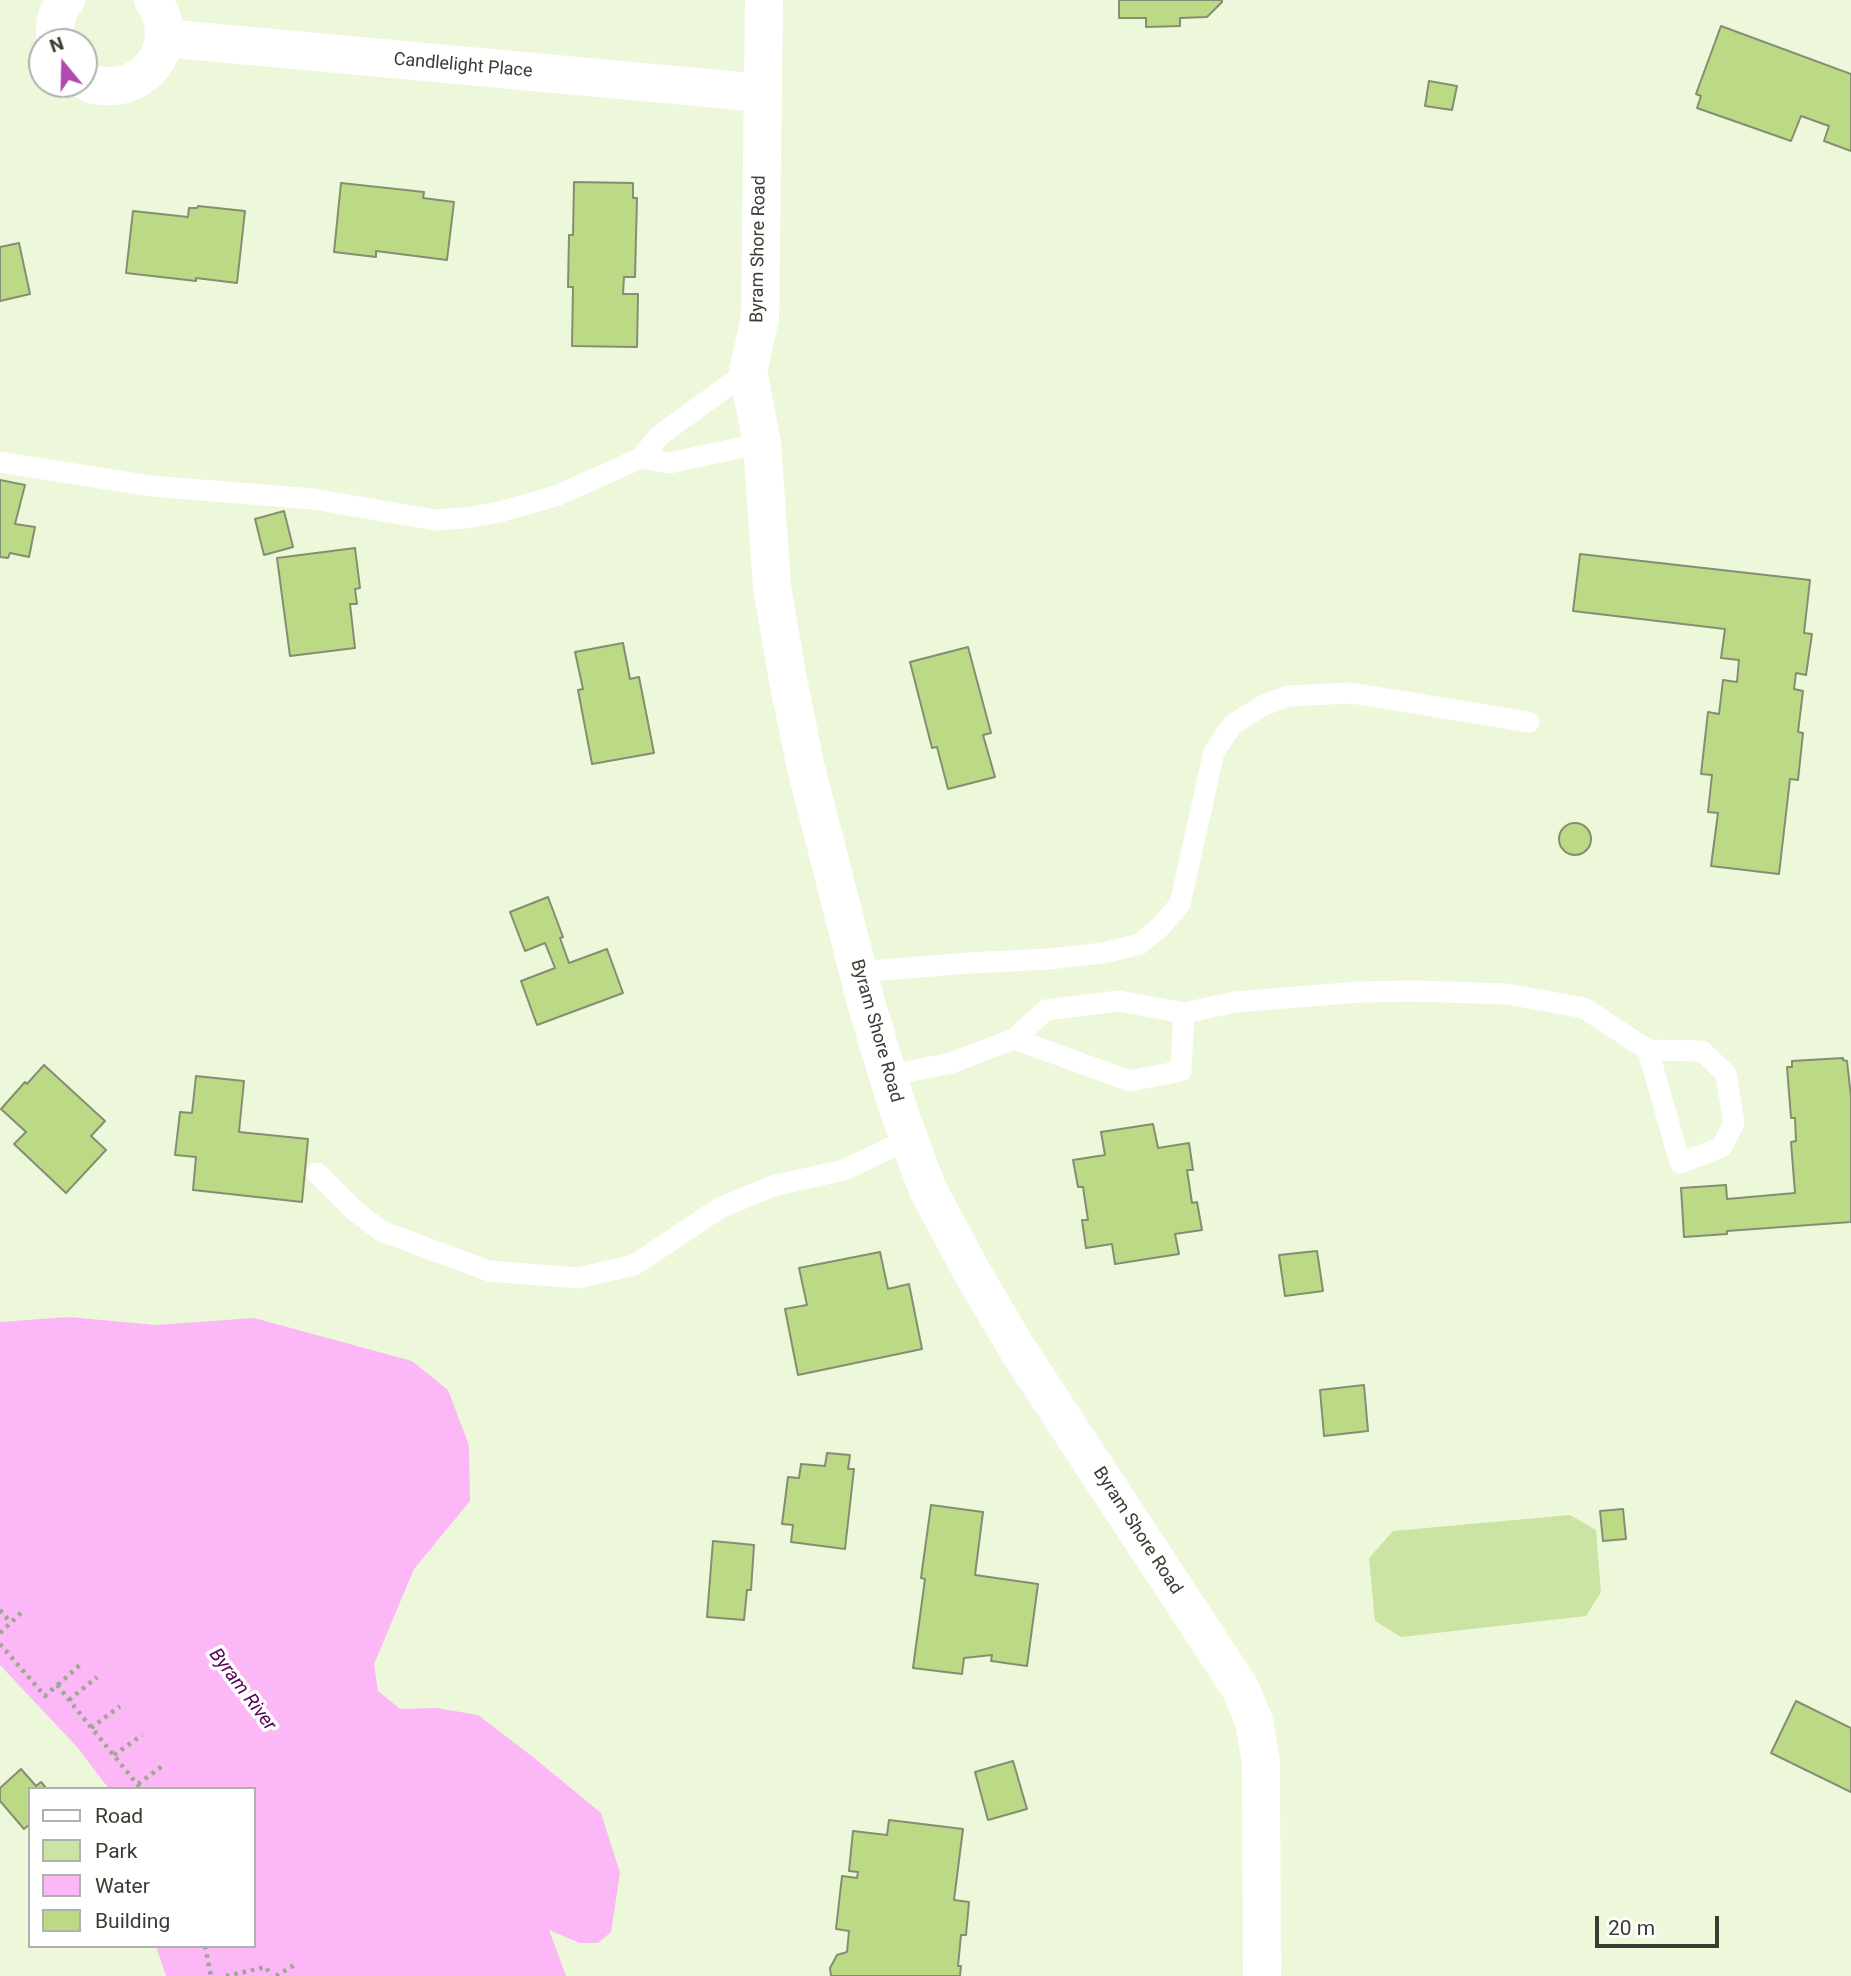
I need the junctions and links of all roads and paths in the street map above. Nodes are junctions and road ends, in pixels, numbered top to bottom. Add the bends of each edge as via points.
1 (66, 0) edge
2 (153, 0) edge
3 (764, 0) edge
4 (55, 28) edge
5 (164, 38) junction
6 (98, 85) edge
7 (762, 93) junction
8 (748, 371) junction
9 (762, 443) junction
10 (641, 458) junction
11 (0, 462) edge
12 (1529, 722) dead end
13 (858, 972) junction
14 (1184, 1013) junction
15 (1014, 1039) junction
16 (1648, 1050) junction
17 (887, 1076) junction
18 (909, 1139) junction
19 (317, 1172) dead end
20 (0, 1610) edge
21 (23, 1611) dead end
22 (11, 1623) junction
23 (0, 1633) edge
24 (0, 1644) edge
25 (83, 1662) dead end
26 (97, 1677) dead end
27 (57, 1685) junction
28 (69, 1700) junction
29 (120, 1706) dead end
30 (91, 1728) junction
31 (142, 1735) dead end
32 (114, 1755) junction
33 (165, 1764) dead end
34 (139, 1787) edge
35 (205, 1948) edge
36 (296, 1964) dead end
37 (211, 1976) edge
38 (226, 1976) edge
39 (273, 1976) edge
40 (1262, 1976) edge

1 - 4 street
2 - 5 street via 161,12
3 - 7 street, Byram Shore Road
5 - 6 street via 158,59 141,78 119,87
5 - 7 street, Candlelight Place
7 - 8 street, Byram Shore Road via 760,318
8 - 9 street, Byram Shore Road
8 - 10 lane via 659,436
9 - 10 lane via 669,463
9 - 13 street, Byram Shore Road via 772,587 786,666 806,768
10 - 11 lane via 556,496 499,512 436,520 313,499 151,486
12 - 13 lane via 1351,693 1288,696 1232,725 1214,752 1180,904 1140,944 1049,959
13 - 17 street, Byram Shore Road
14 - 15 lane via 1118,1002 1046,1010
14 - 15 lane via 1181,1071 1130,1082
14 - 16 lane via 1236,1002 1359,992 1507,995 1584,1008
15 - 17 lane via 951,1063
16 - 16 lane via 1702,1051 1726,1074 1734,1123 1722,1147 1680,1163
17 - 18 street, Byram Shore Road
18 - 19 lane via 844,1170 774,1186 720,1208 634,1265 578,1278 489,1271 381,1231
18 - 40 street, Byram Shore Road via 927,1188 1006,1329 1240,1688 1254,1721 1261,1763
20 - 22 path
21 - 22 path
22 - 23 path
24 - 27 path via 45,1696
25 - 27 path
26 - 28 path
27 - 28 path
28 - 30 path
29 - 30 path
30 - 32 path
31 - 32 path
32 - 34 path
33 - 34 path
35 - 37 path
36 - 39 path
38 - 39 path via 266,1967

